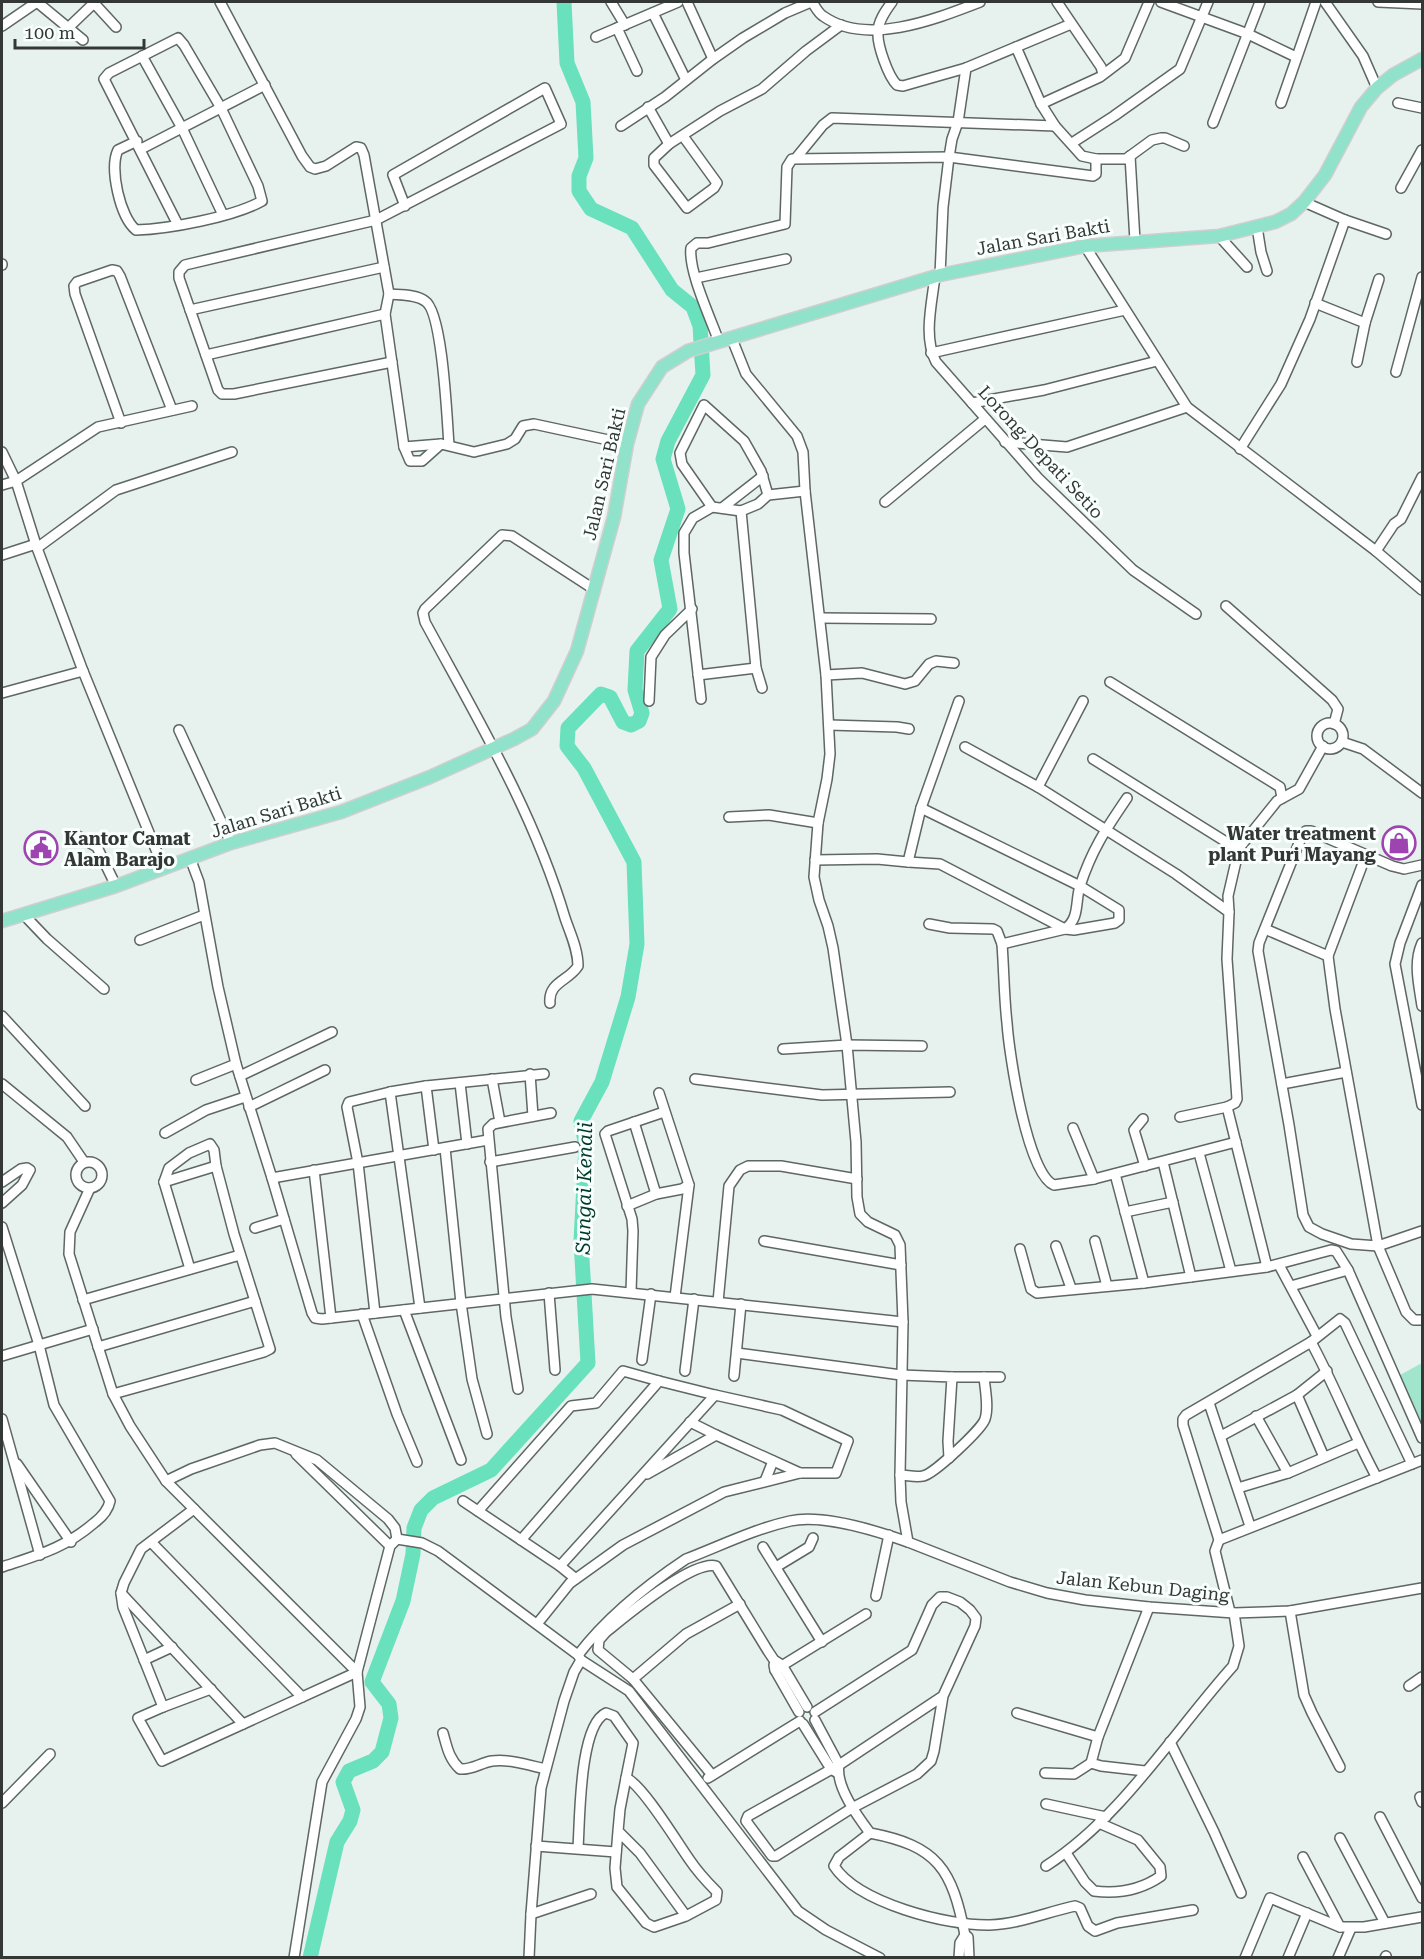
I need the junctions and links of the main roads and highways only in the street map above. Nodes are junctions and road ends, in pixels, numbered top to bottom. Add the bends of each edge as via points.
1 (1422, 59) edge
2 (2, 921) edge

1 - 2 main road, Jalan Sari Bakti via 1393,75 1361,107 1325,175 1292,214 1219,236 1085,246 938,275 688,351 662,367 638,404 614,517 577,651 554,701 532,729 430,777 341,812 231,843 117,886

